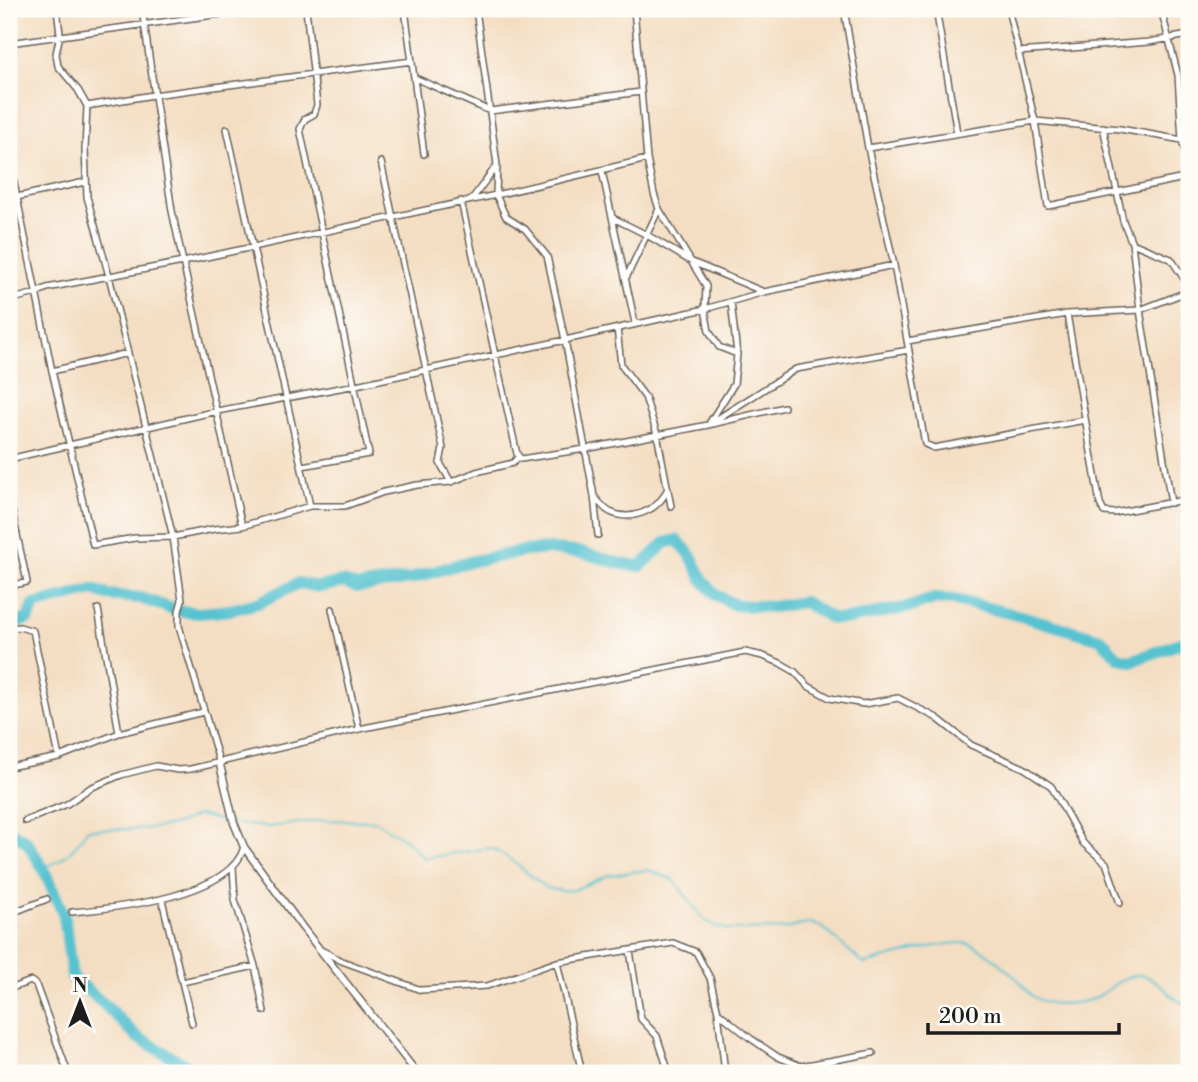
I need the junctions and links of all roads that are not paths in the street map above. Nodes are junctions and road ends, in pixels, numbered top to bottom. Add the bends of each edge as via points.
1 (57, 9) edge
2 (142, 9) edge
3 (258, 9) edge
4 (306, 9) edge
5 (405, 9) edge
6 (476, 9) edge
7 (634, 9) edge
8 (936, 9) edge
9 (1008, 9) edge
10 (1161, 9) edge
11 (845, 10) edge
12 (143, 24) junction
13 (60, 34) junction
14 (1189, 35) edge
15 (1168, 38) junction
16 (9, 43) edge
17 (1018, 52) junction
18 (412, 61) junction
19 (314, 74) junction
20 (415, 78) junction
21 (641, 92) junction
22 (153, 94) junction
23 (87, 106) junction
24 (490, 111) junction
25 (1035, 121) junction
26 (1103, 127) junction
27 (227, 129) dead end
28 (957, 133) junction
29 (1182, 140) junction
30 (868, 148) junction
31 (425, 155) dead end
32 (9, 158) edge
33 (647, 159) junction
34 (381, 162) dead end
35 (497, 165) junction
36 (1189, 166) edge
37 (602, 171) junction
38 (1189, 177) edge
39 (85, 182) junction
40 (1117, 192) junction
41 (496, 195) junction
42 (17, 197) junction
43 (472, 199) junction
44 (461, 201) junction
45 (659, 209) junction
46 (392, 216) junction
47 (613, 218) junction
48 (321, 231) junction
49 (647, 235) junction
50 (1132, 243) junction
51 (254, 247) junction
52 (183, 262) junction
53 (692, 262) junction
54 (894, 265) junction
55 (109, 275) junction
56 (626, 278) junction
57 (1189, 286) edge
58 (764, 292) junction
59 (36, 293) junction
60 (9, 300) edge
61 (731, 302) junction
62 (705, 309) junction
63 (1140, 310) junction
64 (1068, 314) junction
65 (635, 323) junction
66 (617, 328) junction
67 (565, 340) junction
68 (907, 341) junction
69 (909, 350) junction
70 (128, 353) junction
71 (737, 354) junction
72 (496, 355) junction
73 (425, 369) junction
74 (52, 371) junction
75 (356, 385) junction
76 (288, 399) junction
77 (784, 407) dead end
78 (217, 411) junction
79 (1086, 420) junction
80 (708, 425) junction
81 (147, 427) junction
82 (657, 434) junction
83 (70, 446) junction
84 (585, 449) junction
85 (518, 457) junction
86 (9, 459) edge
87 (302, 466) junction
88 (451, 482) junction
89 (668, 488) junction
90 (594, 496) junction
91 (9, 497) edge
92 (1189, 499) edge
93 (1171, 503) junction
94 (310, 506) junction
95 (671, 506) dead end
96 (242, 526) junction
97 (598, 535) dead end
98 (173, 537) junction
99 (9, 586) edge
100 (98, 609) dead end
101 (332, 609) dead end
102 (9, 628) edge
103 (203, 712) junction
104 (359, 729) junction
105 (119, 733) junction
106 (59, 757) junction
107 (219, 761) junction
108 (9, 766) edge
109 (26, 821) dead end
110 (244, 847) junction
111 (233, 867) junction
112 (47, 899) dead end
113 (162, 900) junction
114 (1120, 903) dead end
115 (72, 912) dead end
116 (9, 914) edge
117 (323, 951) junction
118 (630, 951) junction
119 (557, 962) junction
120 (255, 966) junction
121 (183, 982) junction
122 (9, 989) edge
123 (264, 1011) dead end
124 (718, 1012) junction
125 (192, 1023) dead end
126 (873, 1053) dead end
127 (801, 1066) junction
128 (68, 1073) edge
129 (417, 1073) edge
130 (582, 1073) edge
131 (669, 1073) edge
132 (726, 1073) edge
133 (778, 1073) edge

1 - 13 street
2 - 12 street
3 - 12 street
4 - 19 street
5 - 18 street
6 - 24 street
7 - 21 street
8 - 28 street
9 - 17 street
10 - 15 street
11 - 30 street
12 - 13 street
12 - 22 street
13 - 16 street
13 - 23 street via 58,66
14 - 15 street
15 - 17 street
15 - 29 street via 1178,75
17 - 25 street
18 - 19 street
18 - 20 street
19 - 22 street
19 - 48 street via 317,109 300,129
20 - 24 street
20 - 31 street
21 - 24 street
21 - 33 street
22 - 23 street
22 - 52 street
23 - 39 street
24 - 35 street
25 - 26 street
25 - 28 street
25 - 40 street via 1048,206
26 - 29 street
26 - 40 street
27 - 51 street
28 - 30 street
29 - 36 street
30 - 54 street
32 - 42 street
33 - 37 street
33 - 45 street
34 - 46 street
35 - 41 street
35 - 43 street
37 - 41 street
37 - 47 street
38 - 40 street
39 - 42 street
39 - 55 street
40 - 50 street
41 - 43 street
41 - 67 street via 506,216 526,229 547,256
42 - 59 street
43 - 44 street
44 - 46 street
44 - 72 street
45 - 49 street
45 - 53 street
46 - 48 street
46 - 73 street
47 - 49 street
47 - 56 street
48 - 51 street
48 - 75 street
49 - 53 street
49 - 56 street
50 - 57 street via 1171,259
50 - 63 street
51 - 52 street
51 - 76 street
52 - 55 street
52 - 78 street
53 - 58 street
53 - 62 street via 706,286
54 - 58 street
54 - 68 street
55 - 59 street
55 - 70 street
56 - 65 street
57 - 63 street via 1184,293
58 - 61 street
59 - 60 street
59 - 74 street
61 - 62 street
61 - 71 street
62 - 65 street
62 - 71 street via 709,331 719,347
63 - 64 street
63 - 93 street
64 - 68 street
64 - 79 street
65 - 66 street
66 - 67 street
66 - 82 street via 621,365 645,397
67 - 72 street
67 - 84 street
68 - 69 street
69 - 79 street via 928,447
69 - 80 street via 796,369
70 - 74 street
70 - 81 street
71 - 80 street via 734,384
72 - 73 street
72 - 85 street
73 - 75 street
73 - 88 street via 443,448 440,463
74 - 83 street
75 - 76 street
75 - 87 street via 369,454
76 - 78 street
76 - 87 street
77 - 80 street
78 - 81 street
78 - 96 street
79 - 93 street via 1104,512
80 - 82 street
81 - 83 street
81 - 98 street
82 - 84 street
82 - 89 street
83 - 86 street
83 - 98 street via 93,545
84 - 85 street
84 - 90 street
85 - 88 street via 513,463
87 - 94 street
88 - 94 street via 384,492 345,506
89 - 90 street via 643,514 625,516 608,512
89 - 95 street
90 - 97 street
91 - 99 street via 27,582
92 - 93 street
94 - 96 street
96 - 98 street
98 - 103 street via 182,600 179,626
100 - 105 street
101 - 104 street
102 - 106 street via 33,631
103 - 105 street
103 - 107 street
104 - 107 street
104 - 114 street via 745,652 763,656 794,671 804,683 830,698 864,704 898,698 937,718 971,745 1024,768 1051,786 1083,843 1106,863
105 - 106 street
106 - 108 street
107 - 109 street via 178,770 156,766 121,775
107 - 110 street
110 - 111 street
110 - 117 street
111 - 113 street via 220,877
111 - 120 street via 235,900
112 - 116 street
113 - 115 street
113 - 121 street
117 - 119 street via 422,990 487,986
117 - 129 street
118 - 119 street
118 - 124 street via 673,943 696,952 710,978
118 - 131 street via 641,1019 657,1036
119 - 130 street
120 - 121 street
120 - 123 street
121 - 125 street
122 - 128 street via 31,981 36,985
124 - 127 street via 778,1057
124 - 132 street
126 - 127 street
127 - 133 street

